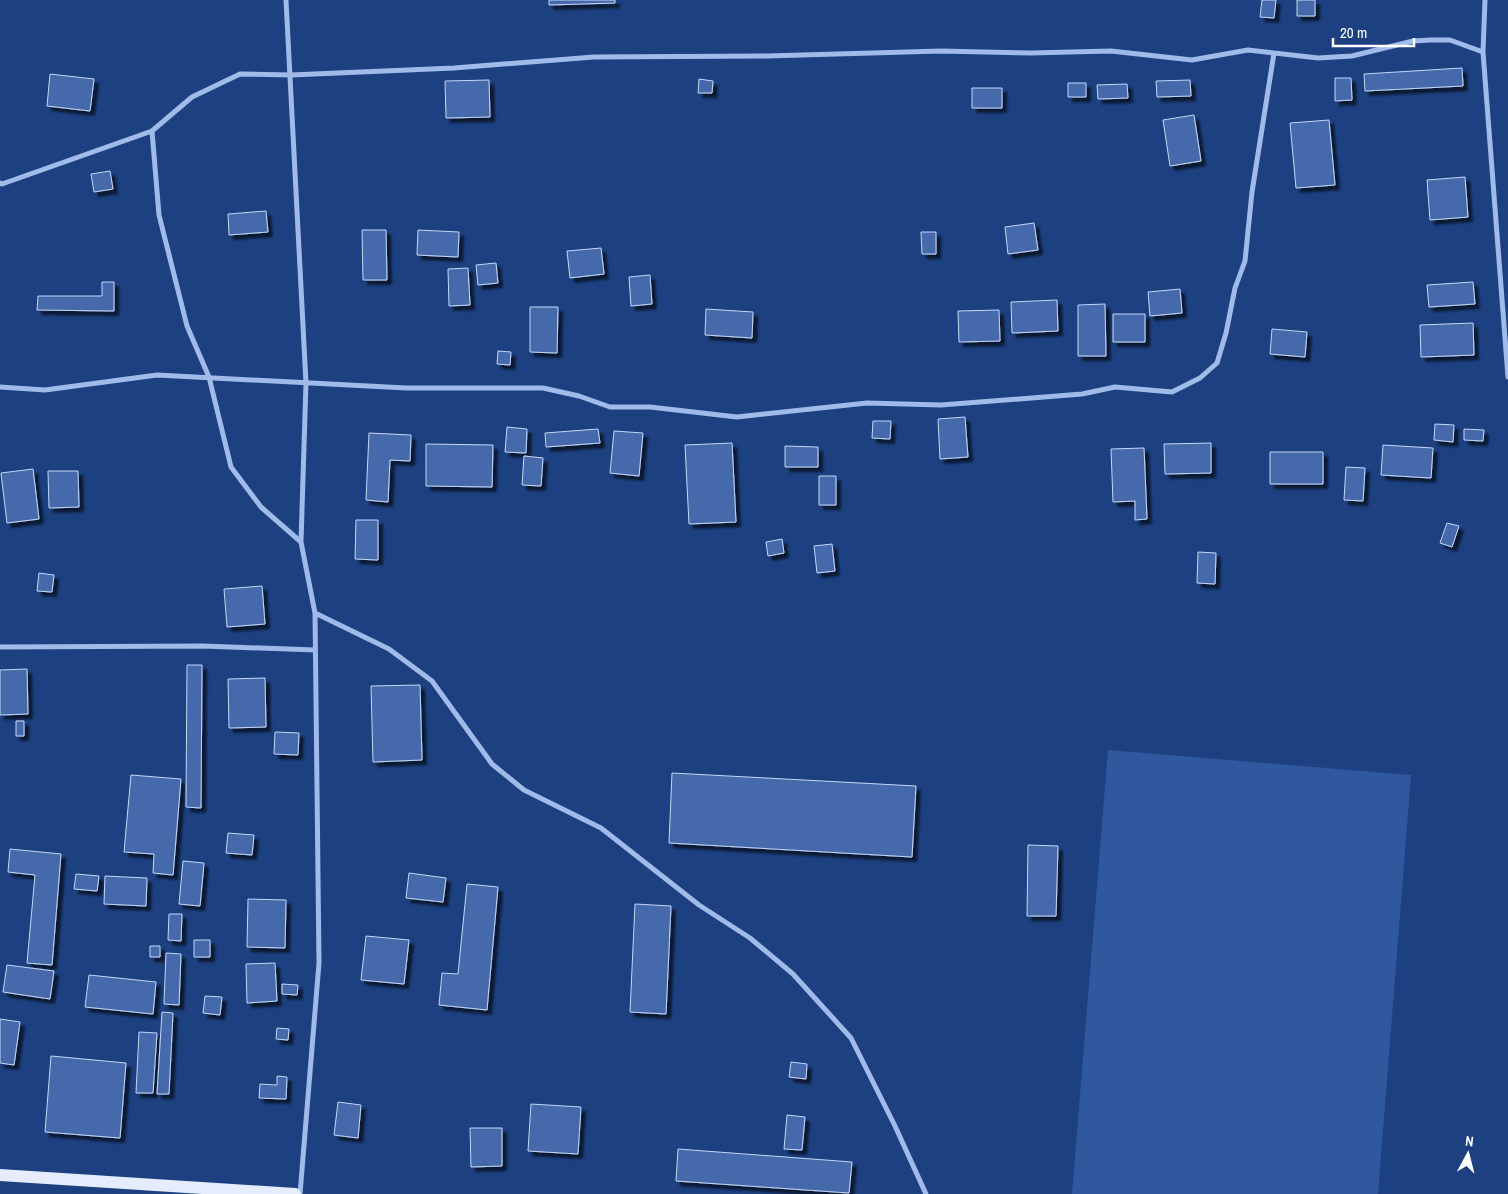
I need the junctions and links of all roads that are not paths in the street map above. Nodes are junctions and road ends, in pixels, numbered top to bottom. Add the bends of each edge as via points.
1 (286, 0) edge
2 (1485, 0) edge
3 (1483, 52) junction
4 (1274, 54) junction
5 (291, 75) junction
6 (152, 131) junction
7 (0, 183) edge
8 (1500, 281) junction
9 (1508, 281) edge
10 (209, 377) junction
11 (1508, 377) edge
12 (306, 383) junction
13 (0, 387) edge
14 (301, 542) junction
15 (315, 613) junction
16 (0, 647) edge
17 (315, 650) junction
18 (0, 1175) edge
19 (295, 1194) edge
20 (300, 1194) edge
21 (926, 1194) edge

1 - 5 street
2 - 3 street
3 - 4 street via 1450,40 1431,40 1413,41 1352,56 1318,58
3 - 8 street
4 - 5 street via 1248,50 1192,60 1111,51 594,57 454,68
4 - 12 street via 1252,192 1245,261 1224,341 1217,363 1200,378 1172,392 1115,387 1082,394 941,405 867,403 738,417 650,407 610,407 543,388 406,388
5 - 6 street via 240,74 192,97
5 - 12 street
6 - 7 street
6 - 10 street via 159,215 187,326
8 - 9 street
8 - 11 street
10 - 12 street
10 - 13 street via 157,375 45,390
10 - 14 street via 231,467 261,507
12 - 14 street
14 - 15 street
15 - 17 street
15 - 21 street via 389,649 432,682 492,764 524,790 600,828 699,905 750,938 793,974 850,1038
16 - 17 street via 203,646
17 - 20 street via 319,963
18 - 19 main road

